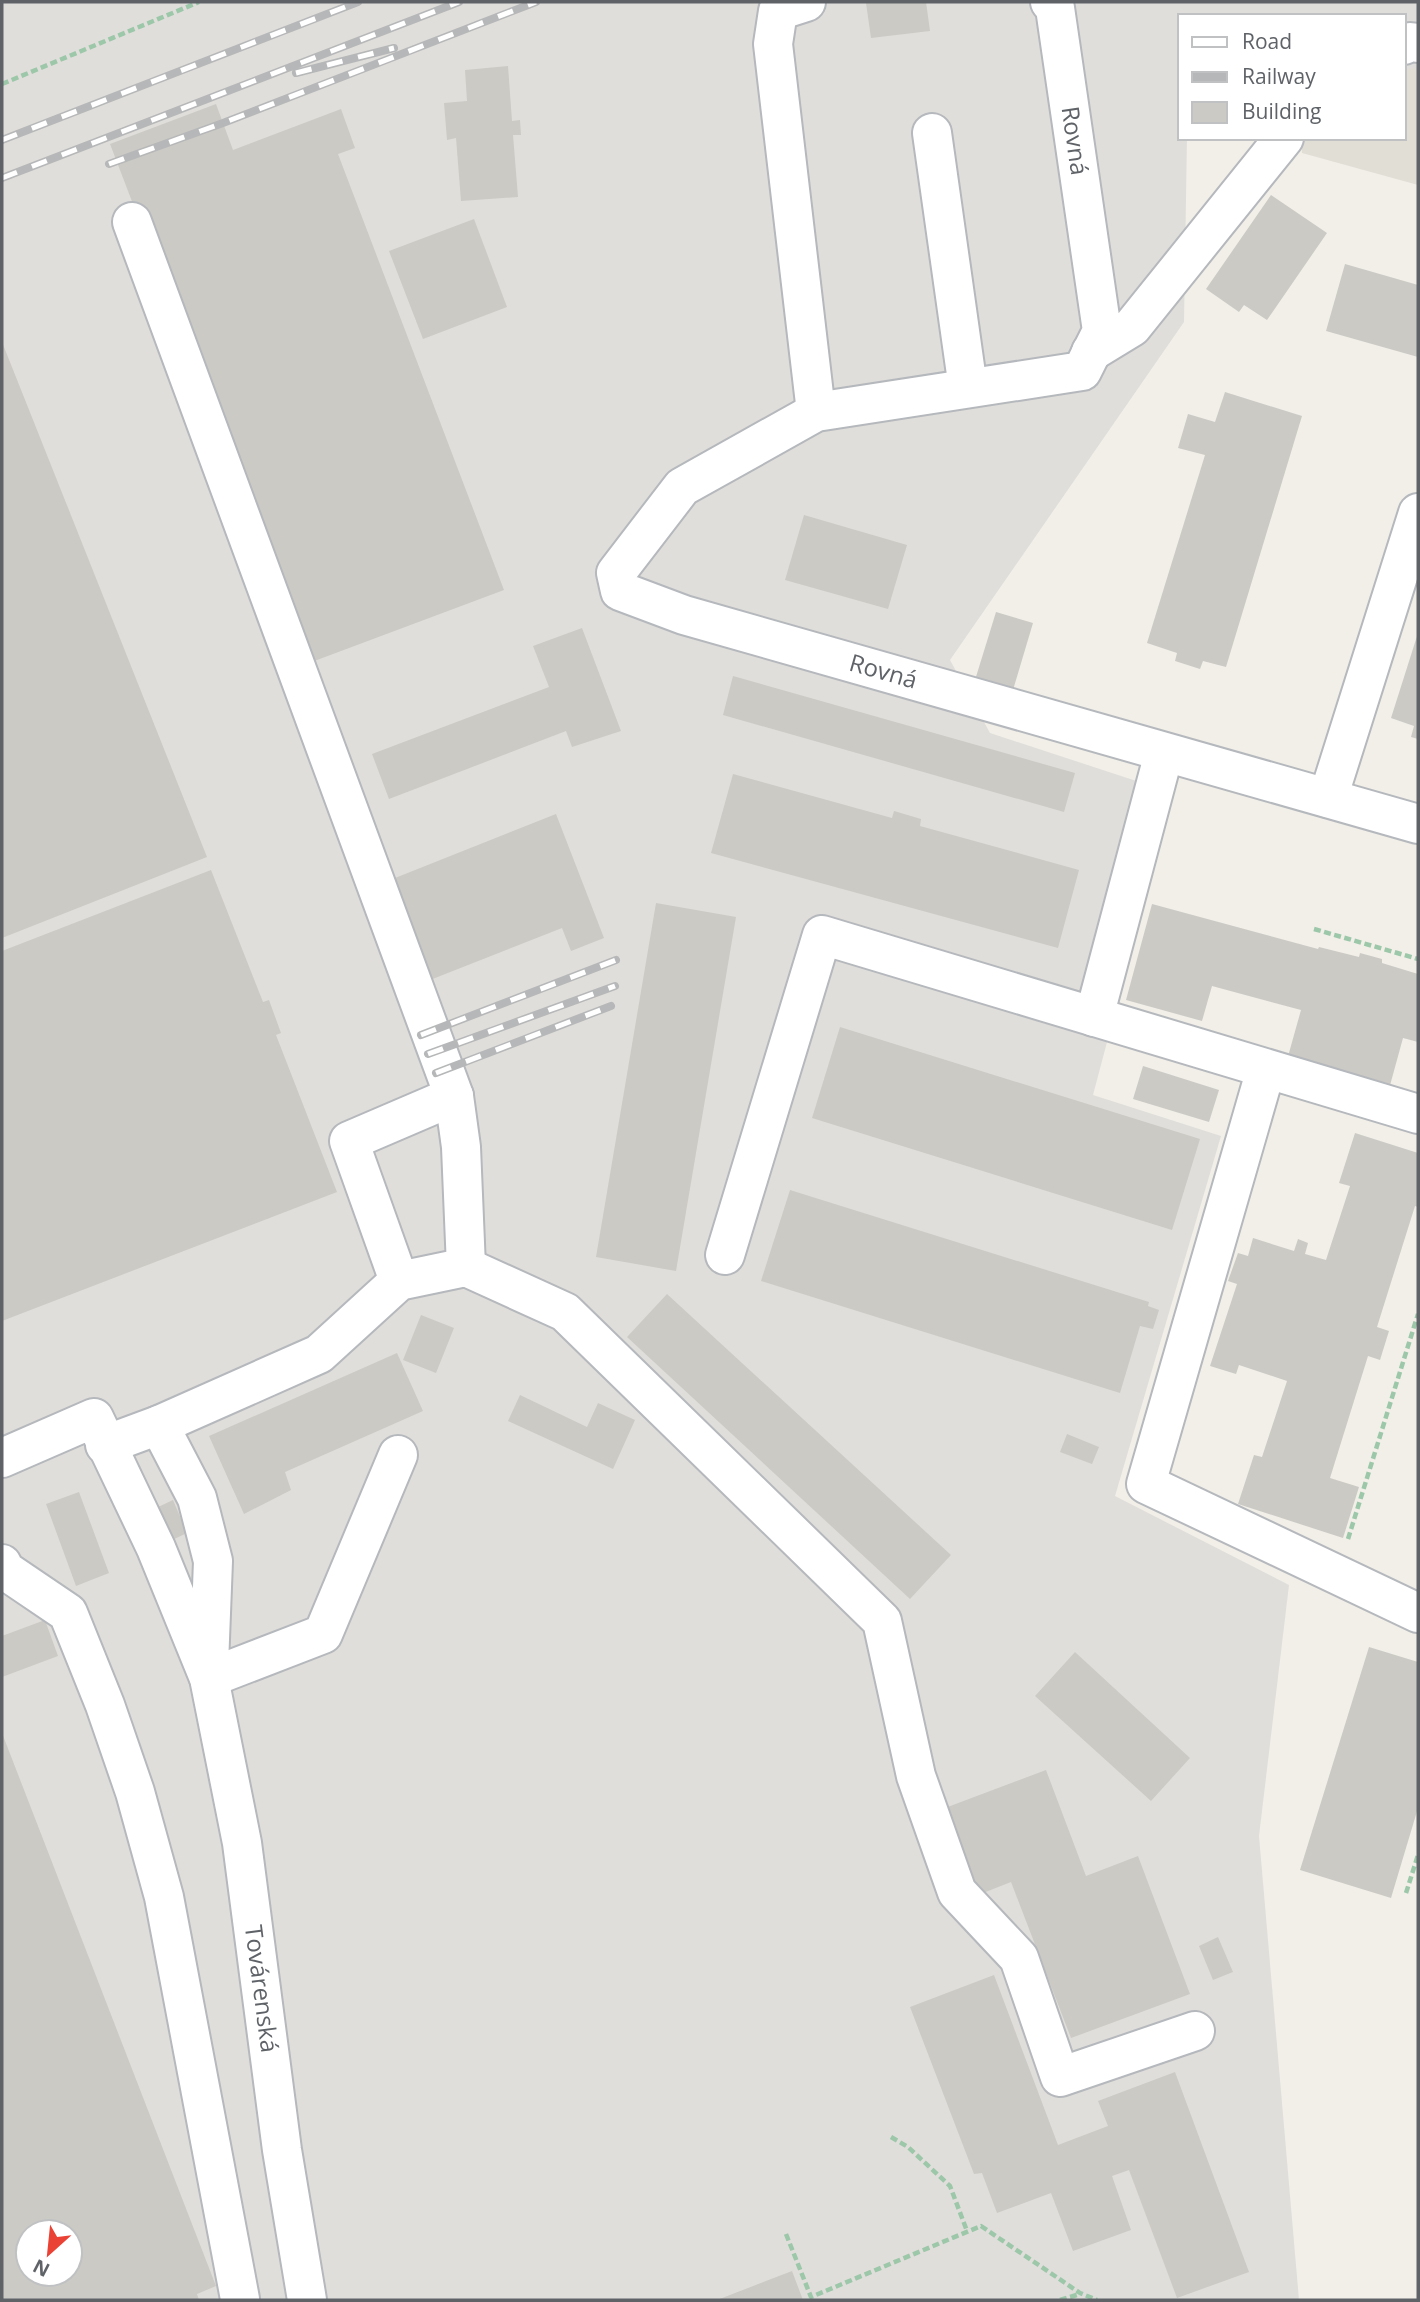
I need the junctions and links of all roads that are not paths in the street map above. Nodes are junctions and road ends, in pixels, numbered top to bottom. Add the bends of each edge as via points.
1 (806, 2) edge
2 (1050, 2) edge
3 (932, 133) dead end
4 (1281, 140) edge
5 (132, 222) dead end
6 (1091, 352) junction
7 (968, 388) junction
8 (816, 412) junction
9 (1418, 513) edge
10 (1164, 752) junction
11 (1328, 798) junction
12 (1418, 824) edge
13 (1094, 1017) junction
14 (1266, 1069) junction
15 (454, 1096) junction
16 (1418, 1114) edge
17 (725, 1255) dead end
18 (466, 1267) junction
19 (399, 1281) junction
20 (159, 1425) junction
21 (105, 1446) junction
22 (398, 1455) dead end
23 (2, 1458) edge
24 (2, 1564) edge
25 (1418, 1613) edge
26 (209, 1678) junction
27 (1195, 2031) dead end
28 (240, 2299) edge
29 (307, 2300) edge

1 - 8 street via 778,11 773,44
2 - 6 street, Rovná via 1055,8 1102,331
3 - 7 street
4 - 6 street via 1132,327
5 - 15 street
6 - 7 street, Rovná via 1082,371
7 - 8 street, Rovná
8 - 10 street, Rovná via 682,487 615,573 620,592 684,615
9 - 11 street
10 - 11 street, Rovná
10 - 13 street
11 - 12 street, Rovná
13 - 14 street
13 - 17 street via 822,935
14 - 16 street
14 - 25 street via 1146,1484
15 - 18 street
15 - 19 street via 349,1141
18 - 19 street
18 - 27 street via 565,1312 882,1621 916,1776 957,1892 1019,1958 1060,2077
19 - 20 street via 319,1354
20 - 21 street
20 - 26 street via 197,1498 213,1561
21 - 23 street via 94,1418
21 - 26 street via 156,1548
22 - 26 street via 323,1634
24 - 28 street via 68,1614 135,1792 164,1898
26 - 29 street, Továrenská via 242,1843

